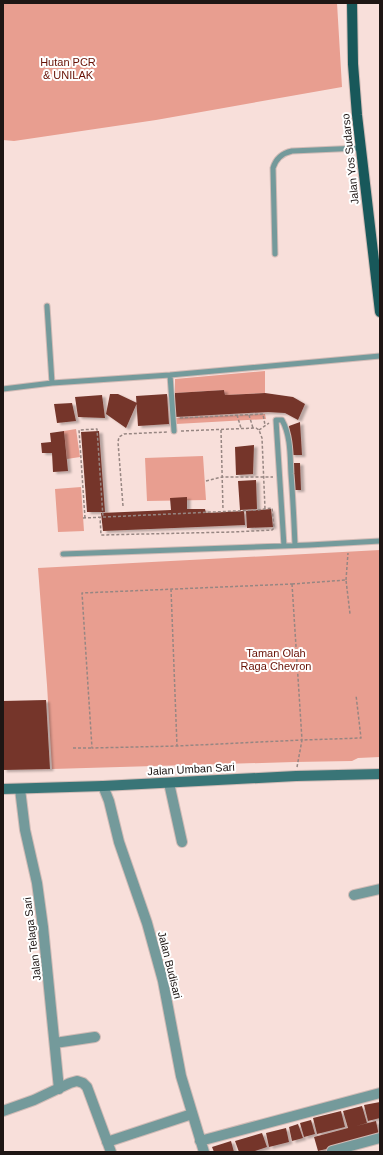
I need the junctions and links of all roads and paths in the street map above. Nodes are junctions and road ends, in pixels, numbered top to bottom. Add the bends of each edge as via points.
1 (352, 3) edge
2 (360, 148) junction
3 (376, 246) edge
4 (275, 254) dead end
5 (377, 265) edge
6 (47, 306) dead end
7 (380, 312) edge
8 (380, 356) edge
9 (170, 375) junction
10 (52, 383) junction
11 (3, 389) edge
12 (237, 415) junction
13 (249, 415) junction
14 (173, 418) junction
15 (276, 420) junction
16 (265, 425) junction
17 (253, 428) junction
18 (241, 429) junction
19 (221, 430) junction
20 (259, 430) junction
21 (174, 432) junction
22 (279, 476) junction
23 (222, 477) junction
24 (264, 477) junction
25 (206, 481) dead end
26 (123, 506) dead end
27 (265, 509) junction
28 (223, 511) junction
29 (101, 517) junction
30 (380, 541) edge
31 (284, 546) junction
32 (295, 546) junction
33 (348, 553) dead end
34 (63, 554) dead end
35 (346, 580) junction
36 (292, 584) junction
37 (171, 589) junction
38 (350, 614) dead end
39 (356, 695) dead end
40 (302, 740) junction
41 (177, 746) junction
42 (72, 748) dead end
43 (92, 748) junction
44 (380, 774) edge
45 (296, 776) junction
46 (169, 782) junction
47 (103, 786) junction
48 (3, 789) edge
49 (20, 789) junction
50 (182, 842) dead end
51 (380, 889) edge
52 (354, 895) dead end
53 (94, 1037) dead end
54 (55, 1043) junction
55 (59, 1088) junction
56 (380, 1093) edge
57 (3, 1111) edge
58 (192, 1114) junction
59 (380, 1138) edge
60 (107, 1142) junction
61 (200, 1142) junction
62 (332, 1151) dead end
63 (111, 1152) edge
64 (204, 1152) edge

1 - 2 main road, Jalan Yos Sudarso via 353,64
2 - 3 main road, Jalan Yos Sudarso
2 - 4 lane via 292,151 278,158 273,168
3 - 5 main road, Jalan Yos Sudarso
5 - 7 main road, Jalan Yos Sudarso
6 - 10 lane
8 - 9 lane
9 - 10 lane
9 - 14 lane
10 - 11 lane
12 - 13 path
12 - 14 path
12 - 18 path
13 - 16 path via 262,414
13 - 17 path
14 - 21 lane
15 - 16 path
15 - 22 lane
15 - 32 lane via 282,420 289,441
16 - 20 path
17 - 18 path
17 - 20 path
18 - 19 path
19 - 21 path
19 - 23 path
20 - 24 path via 262,438
21 - 26 path via 124,434 119,438
22 - 24 path
22 - 31 lane
23 - 24 path
23 - 25 path
23 - 28 path
24 - 27 path
27 - 28 path
27 - 29 path via 272,508 272,530 101,536
28 - 29 path
29 - 29 path via 97,429 79,430 84,518
30 - 32 lane
31 - 32 lane
31 - 34 lane
33 - 35 path
35 - 36 path
35 - 38 path
36 - 37 path
36 - 40 path
37 - 41 path
37 - 43 path via 82,592
39 - 40 path via 361,738
40 - 41 path
40 - 45 path
41 - 43 path
42 - 43 path
44 - 45 main road, Jalan Umban Sari
45 - 46 main road, Jalan Umban Sari
46 - 47 main road, Jalan Umban Sari
46 - 50 street
47 - 49 main road, Jalan Umban Sari
47 - 58 street, Jalan Budisari via 163,982 181,1076
48 - 49 main road, Jalan Umban Sari
49 - 54 street, Jalan Telaga Sari via 25,830 37,882
51 - 52 street
53 - 54 street
54 - 55 street, Jalan Telaga Sari
55 - 57 street
55 - 60 street via 77,1081 87,1087
56 - 61 street
58 - 60 street
58 - 61 street, Jalan Budisari
59 - 62 street
60 - 63 street
61 - 64 street, Jalan Budisari

